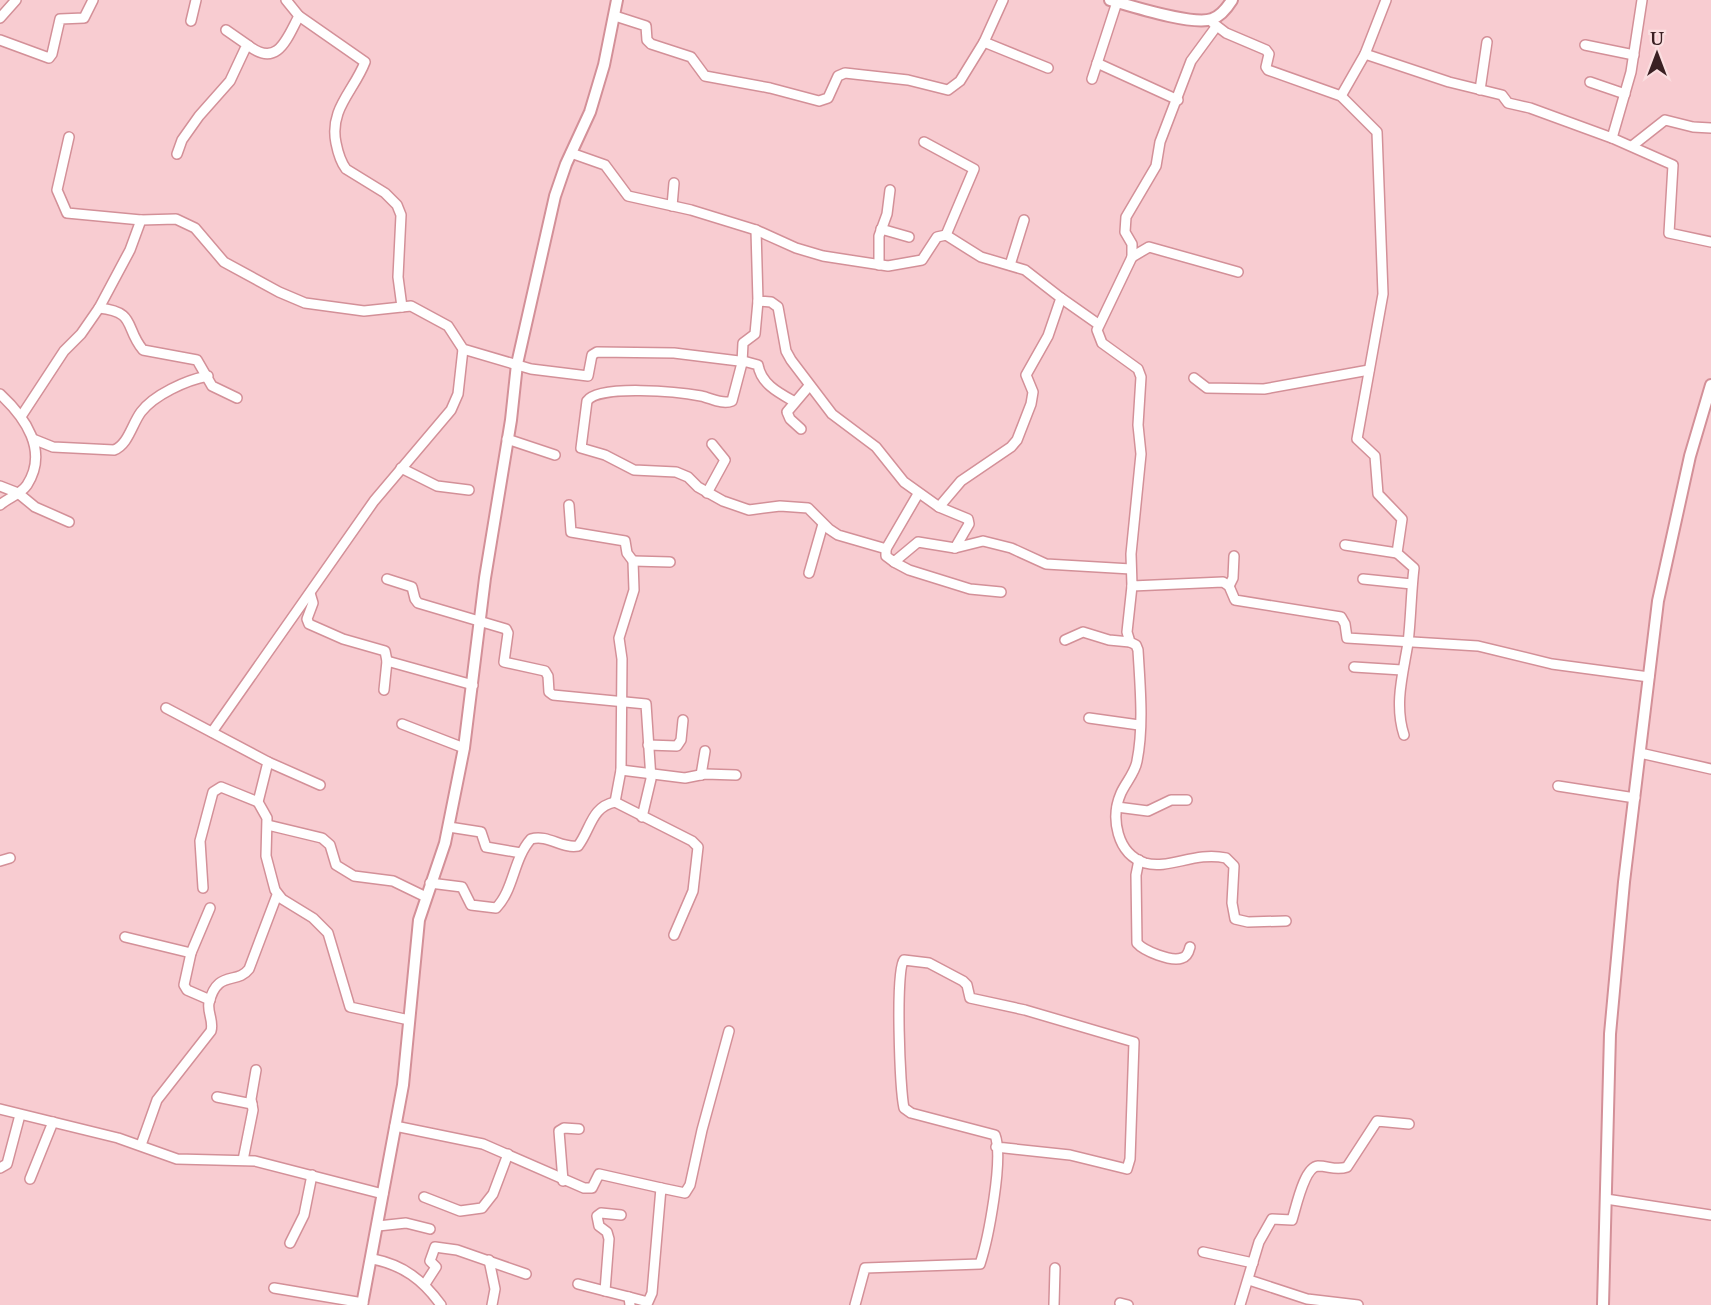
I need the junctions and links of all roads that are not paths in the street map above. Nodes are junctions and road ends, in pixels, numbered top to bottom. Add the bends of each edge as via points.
1 (16, 0) edge
2 (93, 0) edge
3 (196, 0) edge
4 (286, 0) edge
5 (617, 0) edge
6 (1003, 0) edge
7 (1232, 0) edge
8 (1386, 0) edge
9 (1642, 0) edge
10 (1113, 1) edge
11 (299, 16) junction
12 (615, 16) junction
13 (0, 18) edge
14 (191, 21) dead end
15 (1214, 23) junction
16 (226, 30) dead end
17 (0, 40) edge
18 (984, 42) junction
19 (1487, 42) dead end
20 (1585, 45) dead end
21 (249, 46) junction
22 (1365, 54) junction
23 (1634, 55) junction
24 (1097, 63) junction
25 (1048, 68) dead end
26 (1092, 79) dead end
27 (1590, 82) dead end
28 (1480, 90) junction
29 (1625, 94) junction
30 (1341, 96) junction
31 (1178, 99) junction
32 (1711, 128) edge
33 (69, 137) dead end
34 (1612, 138) junction
35 (924, 142) dead end
36 (1632, 146) junction
37 (570, 153) junction
38 (177, 154) dead end
39 (674, 183) dead end
40 (890, 190) dead end
41 (672, 206) junction
42 (141, 220) junction
43 (1024, 220) dead end
44 (881, 229) junction
45 (756, 230) junction
46 (946, 235) junction
47 (909, 237) dead end
48 (1711, 242) edge
49 (1132, 257) junction
50 (879, 265) junction
51 (1010, 265) junction
52 (1238, 272) dead end
53 (1061, 298) junction
54 (758, 301) junction
55 (399, 307) junction
56 (99, 308) junction
57 (1098, 324) junction
58 (463, 350) junction
59 (742, 361) junction
60 (517, 364) junction
61 (1369, 370) junction
62 (208, 376) junction
63 (1194, 378) dead end
64 (1711, 385) edge
65 (809, 386) junction
66 (0, 394) edge
67 (237, 398) dead end
68 (795, 402) junction
69 (22, 415) junction
70 (801, 429) dead end
71 (33, 439) junction
72 (507, 439) junction
73 (712, 444) dead end
74 (555, 455) dead end
75 (401, 468) junction
76 (0, 486) edge
77 (469, 490) dead end
78 (18, 493) junction
79 (707, 493) junction
80 (918, 494) junction
81 (0, 505) edge
82 (569, 506) dead end
83 (939, 507) junction
84 (69, 522) dead end
85 (823, 524) junction
86 (1345, 545) dead end
87 (956, 548) junction
88 (886, 549) junction
89 (1396, 553) junction
90 (1234, 556) dead end
91 (633, 561) junction
92 (670, 562) dead end
93 (894, 562) junction
94 (1131, 569) junction
95 (809, 573) dead end
96 (387, 579) dead end
97 (1363, 579) dead end
98 (1412, 584) junction
99 (1132, 586) junction
100 (1229, 586) junction
101 (1000, 592) dead end
102 (310, 593) junction
103 (481, 622) junction
104 (1065, 640) dead end
105 (1130, 642) junction
106 (1408, 642) junction
107 (387, 660) junction
108 (1354, 667) dead end
109 (1402, 670) junction
110 (1650, 677) junction
111 (473, 685) junction
112 (384, 690) dead end
113 (622, 701) junction
114 (166, 708) dead end
115 (1089, 718) dead end
116 (683, 720) dead end
117 (402, 724) dead end
118 (1139, 726) junction
119 (212, 732) junction
120 (1404, 735) dead end
121 (648, 745) junction
122 (464, 748) junction
123 (705, 751) dead end
124 (1640, 753) junction
125 (268, 762) junction
126 (1711, 768) edge
127 (621, 770) junction
128 (651, 774) junction
129 (701, 775) junction
130 (736, 775) dead end
131 (320, 785) dead end
132 (1558, 786) dead end
133 (1635, 798) junction
134 (1187, 800) dead end
135 (258, 802) junction
136 (615, 802) junction
137 (1117, 807) junction
138 (642, 817) junction
139 (268, 825) junction
140 (449, 827) junction
141 (520, 853) junction
142 (10, 858) dead end
143 (1139, 860) junction
144 (0, 861) edge
145 (430, 883) junction
146 (203, 888) dead end
147 (278, 895) junction
148 (426, 897) junction
149 (210, 908) dead end
150 (1286, 921) dead end
151 (674, 935) dead end
152 (125, 937) dead end
153 (1190, 947) dead end
154 (191, 953) junction
155 (210, 1000) junction
156 (409, 1020) junction
157 (729, 1031) dead end
158 (256, 1070) dead end
159 (217, 1097) dead end
160 (252, 1104) junction
161 (0, 1109) edge
162 (20, 1115) junction
163 (53, 1122) junction
164 (1409, 1124) dead end
165 (395, 1126) junction
166 (579, 1129) dead end
167 (140, 1145) junction
168 (996, 1147) junction
169 (508, 1154) junction
170 (243, 1160) junction
171 (0, 1168) edge
172 (312, 1175) junction
173 (30, 1179) dead end
174 (563, 1180) junction
175 (661, 1188) junction
176 (383, 1194) junction
177 (424, 1197) dead end
178 (1606, 1199) junction
179 (621, 1215) dead end
180 (1711, 1215) edge
181 (378, 1226) junction
182 (430, 1229) dead end
183 (290, 1243) dead end
184 (1203, 1252) dead end
185 (372, 1259) junction
186 (489, 1260) junction
187 (1253, 1263) junction
188 (1055, 1268) dead end
189 (526, 1274) dead end
190 (1248, 1280) junction
191 (425, 1284) junction
192 (578, 1284) dead end
193 (274, 1288) dead end
194 (605, 1291) junction
195 (629, 1301) edge
196 (652, 1303) edge
197 (362, 1304) edge
198 (441, 1305) edge
199 (492, 1305) edge
200 (855, 1305) edge
201 (1054, 1305) edge
202 (1240, 1305) edge
203 (1358, 1305) edge
204 (1603, 1305) edge

1 - 13 street
2 - 17 street via 84,18 60,19 49,58
3 - 14 street
4 - 11 street
5 - 12 street
6 - 18 street
7 - 15 street
8 - 22 street
9 - 23 street
10 - 15 street
10 - 24 street
11 - 21 street via 279,49 264,55
11 - 55 street via 362,57 364,64 336,116 335,136 346,169 397,205 401,216
12 - 18 street via 646,26 651,44 691,57 705,76 819,101 828,98 838,76 844,73 908,80 948,90 960,81
12 - 37 street via 590,112
15 - 30 street via 1266,50 1268,70
15 - 31 street via 1191,61
16 - 21 street
18 - 25 street
19 - 28 street
20 - 23 street
21 - 38 street via 230,81 196,119
22 - 28 street
22 - 30 street
23 - 29 street
24 - 26 street
24 - 31 street
27 - 29 street
28 - 34 street via 1502,95 1508,104
29 - 34 street
30 - 61 street via 1375,128 1378,139 1383,294
31 - 49 street via 1160,142 1156,166 1126,217 1125,232 1132,244
32 - 36 street via 1693,128 1665,120
33 - 42 street via 57,190 67,213
34 - 36 street
35 - 46 street via 974,169
36 - 48 street via 1673,165 1669,233
37 - 41 street via 605,165 628,196
37 - 60 street via 555,196
39 - 41 street
40 - 44 street
41 - 45 street
42 - 55 street via 176,219 187,224 224,262 305,303 375,311
42 - 56 street
43 - 51 street
44 - 47 street
44 - 50 street
45 - 50 street via 809,252
45 - 54 street
46 - 50 street via 937,237 922,260
46 - 51 street via 981,257
49 - 52 street via 1149,248
49 - 57 street
51 - 53 street via 1037,277
53 - 57 street
53 - 83 street via 1048,336 1026,375 1033,392 1017,440 961,481
54 - 59 street via 755,334 744,343
54 - 65 street via 778,307 786,351
55 - 58 street via 415,307 448,326
56 - 62 street via 128,318 143,350 196,360
56 - 69 street via 64,351
57 - 94 street via 1097,337 1138,369 1141,377 1141,454
58 - 60 street
58 - 75 street via 456,401 438,428
59 - 60 street via 674,353 597,352 592,356 591,372 585,377
59 - 68 street via 758,365 760,375 771,389
59 - 79 street via 730,402 699,395 615,390 586,401 582,449 605,455 634,471 676,472
60 - 72 street
61 - 63 street via 1264,389 1208,388
61 - 89 street via 1357,439 1376,456 1378,494 1401,515 1402,531
62 - 67 street via 212,386
62 - 71 street via 188,382 150,403 138,415 120,448 53,447
64 - 110 street via 1665,566
65 - 68 street
65 - 80 street via 832,414 876,447
66 - 69 street
68 - 70 street via 786,414
69 - 71 street
71 - 78 street via 32,475 26,488
72 - 74 street
72 - 103 street
73 - 79 street via 725,460
75 - 77 street via 437,486
75 - 102 street
76 - 78 street
78 - 81 street
78 - 84 street via 35,507
79 - 85 street via 749,510 808,508
80 - 83 street
80 - 88 street
82 - 91 street via 571,532 625,541
83 - 87 street via 969,522
85 - 88 street via 838,534
85 - 95 street
86 - 89 street
87 - 93 street via 918,542
87 - 94 street via 983,541 1011,548 1046,564
88 - 93 street via 886,556
89 - 98 street via 1414,565
90 - 100 street
91 - 92 street
91 - 113 street via 634,590 618,645
93 - 101 street via 949,583
94 - 99 street
96 - 103 street via 412,587 418,603
97 - 98 street
98 - 106 street
99 - 100 street via 1217,582
99 - 105 street via 1127,632
100 - 106 street via 1232,597 1247,604 1341,617 1347,638
102 - 107 street via 314,603 307,619 309,624 343,639 381,648
102 - 119 street
103 - 111 street
103 - 113 street via 508,631 504,662 544,671 549,692
104 - 105 street via 1083,632
105 - 118 street via 1138,651
106 - 109 street
106 - 110 street via 1478,646 1552,664
107 - 111 street
107 - 112 street
108 - 109 street
109 - 120 street via 1399,712
110 - 124 street
111 - 122 street
113 - 121 street via 646,704
113 - 127 street
114 - 119 street
115 - 118 street
116 - 121 street via 677,746
117 - 122 street
118 - 137 street via 1137,760
119 - 125 street
121 - 128 street
122 - 140 street
123 - 129 street
124 - 126 street
124 - 133 street
125 - 131 street
125 - 135 street
127 - 128 street
127 - 136 street
128 - 129 street via 685,778
128 - 138 street
129 - 130 street
132 - 133 street
133 - 178 street via 1613,983
134 - 137 street via 1171,800 1148,811
135 - 139 street
135 - 146 street via 221,787 213,792 200,841
136 - 138 street
136 - 141 street via 595,814 578,846 535,837
137 - 143 street via 1118,834 1124,848
138 - 151 street via 698,847 693,891
139 - 147 street via 266,856
139 - 148 street via 322,838 331,846 334,863 349,874 393,881
140 - 141 street via 481,832 486,847
140 - 145 street
141 - 145 street via 503,901 496,908 471,905 462,887
142 - 144 street
143 - 150 street via 1161,865 1193,856 1226,858 1234,866 1235,919
143 - 153 street via 1137,943 1178,959
145 - 148 street
147 - 155 street via 249,969 243,975 221,980
147 - 156 street via 328,933 350,1007
148 - 156 street via 417,931
149 - 154 street
152 - 154 street
154 - 155 street via 185,988
155 - 167 street via 211,1030 157,1100
156 - 165 street
157 - 175 street via 690,1185 685,1193
158 - 160 street
159 - 160 street
160 - 170 street
161 - 162 street
162 - 163 street
162 - 171 street via 7,1164
163 - 167 street
163 - 173 street
164 - 187 street via 1377,1121 1347,1167 1318,1166 1310,1170 1292,1220 1269,1221
165 - 169 street via 470,1141
165 - 176 street
166 - 174 street via 560,1129
167 - 170 street via 177,1159
168 - 168 street via 997,1137 992,1133 904,1108 898,990 904,960 929,963 963,981 970,998 1134,1042 1127,1169 1070,1155
168 - 200 street via 995,1189 981,1263 865,1268
169 - 174 street
169 - 177 street via 493,1194 482,1208 460,1211
170 - 172 street
172 - 176 street
172 - 183 street via 304,1215
174 - 175 street via 590,1189 597,1175 602,1174
175 - 196 street
176 - 181 street
178 - 180 street
178 - 204 street
179 - 194 street via 597,1216 609,1239
181 - 182 street via 406,1223
181 - 185 street
184 - 187 street
185 - 191 street via 397,1265
185 - 197 street
186 - 189 street
186 - 191 street via 435,1247 430,1261 436,1267
186 - 199 street via 495,1289
187 - 190 street
188 - 201 street
190 - 202 street
190 - 203 street via 1307,1299
191 - 198 street
192 - 194 street
193 - 197 street
194 - 195 street
195 - 196 street

